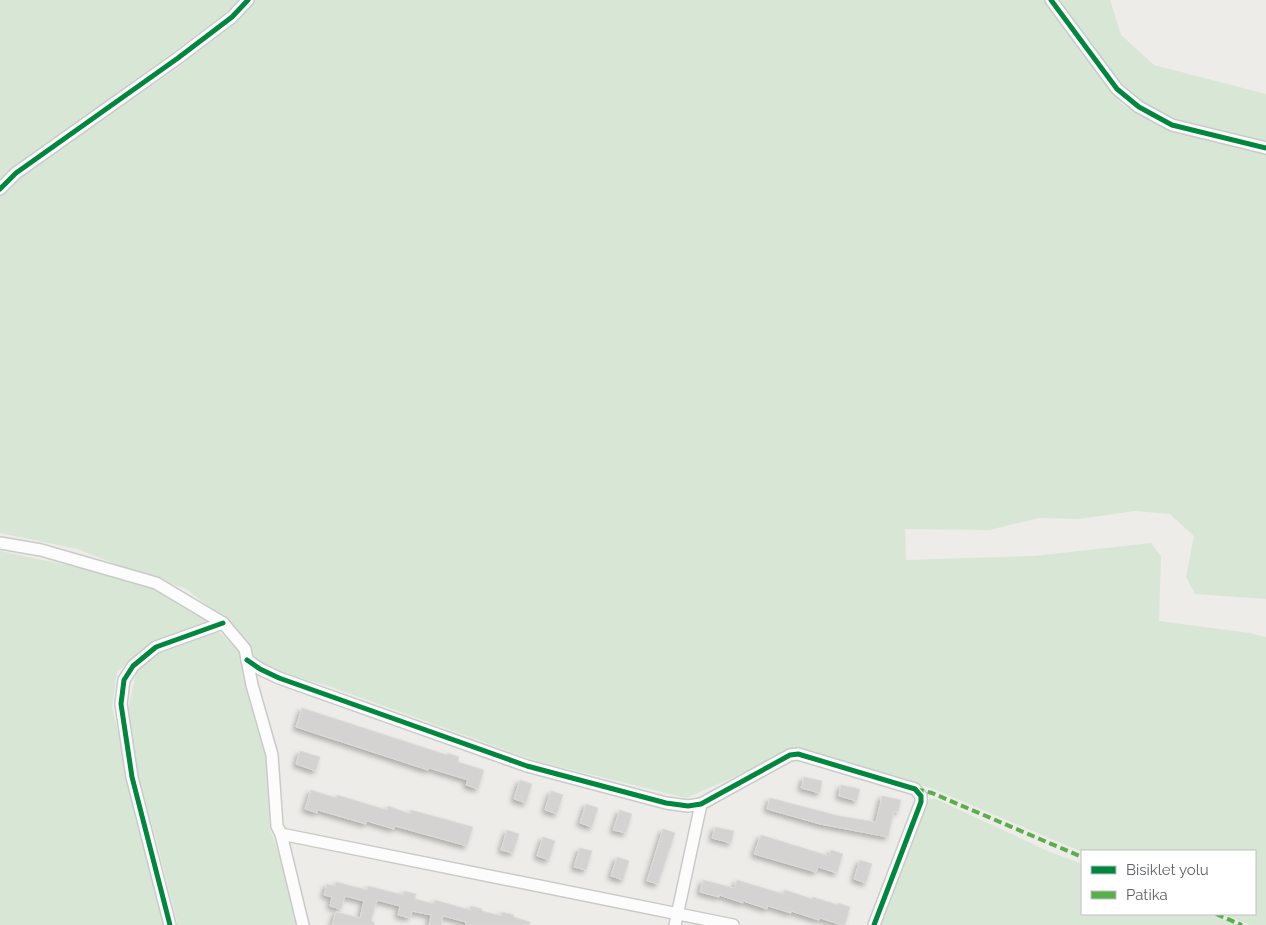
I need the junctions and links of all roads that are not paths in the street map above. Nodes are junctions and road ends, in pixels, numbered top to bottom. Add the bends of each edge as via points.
1 (248, 0) edge
2 (1051, 0) edge
3 (1266, 148) edge
4 (0, 189) edge
5 (0, 543) edge
6 (223, 623) junction
7 (247, 660) junction
8 (701, 804) junction
9 (282, 834) junction
10 (676, 919) edge
11 (170, 925) edge
12 (303, 925) edge
13 (734, 925) edge
14 (874, 925) edge

1 - 4 street via 232,17 16,173
2 - 3 street via 1117,89 1139,107 1172,125
5 - 6 street via 41,550 156,583
6 - 7 street via 245,649
6 - 11 street via 156,647 133,666 124,680 121,704 132,777
7 - 8 street via 279,678 527,766 666,803
7 - 9 street via 272,755 277,826
8 - 10 street
8 - 14 street via 790,755 798,754 915,789 921,796 921,802
9 - 10 street
9 - 12 street
10 - 13 street

